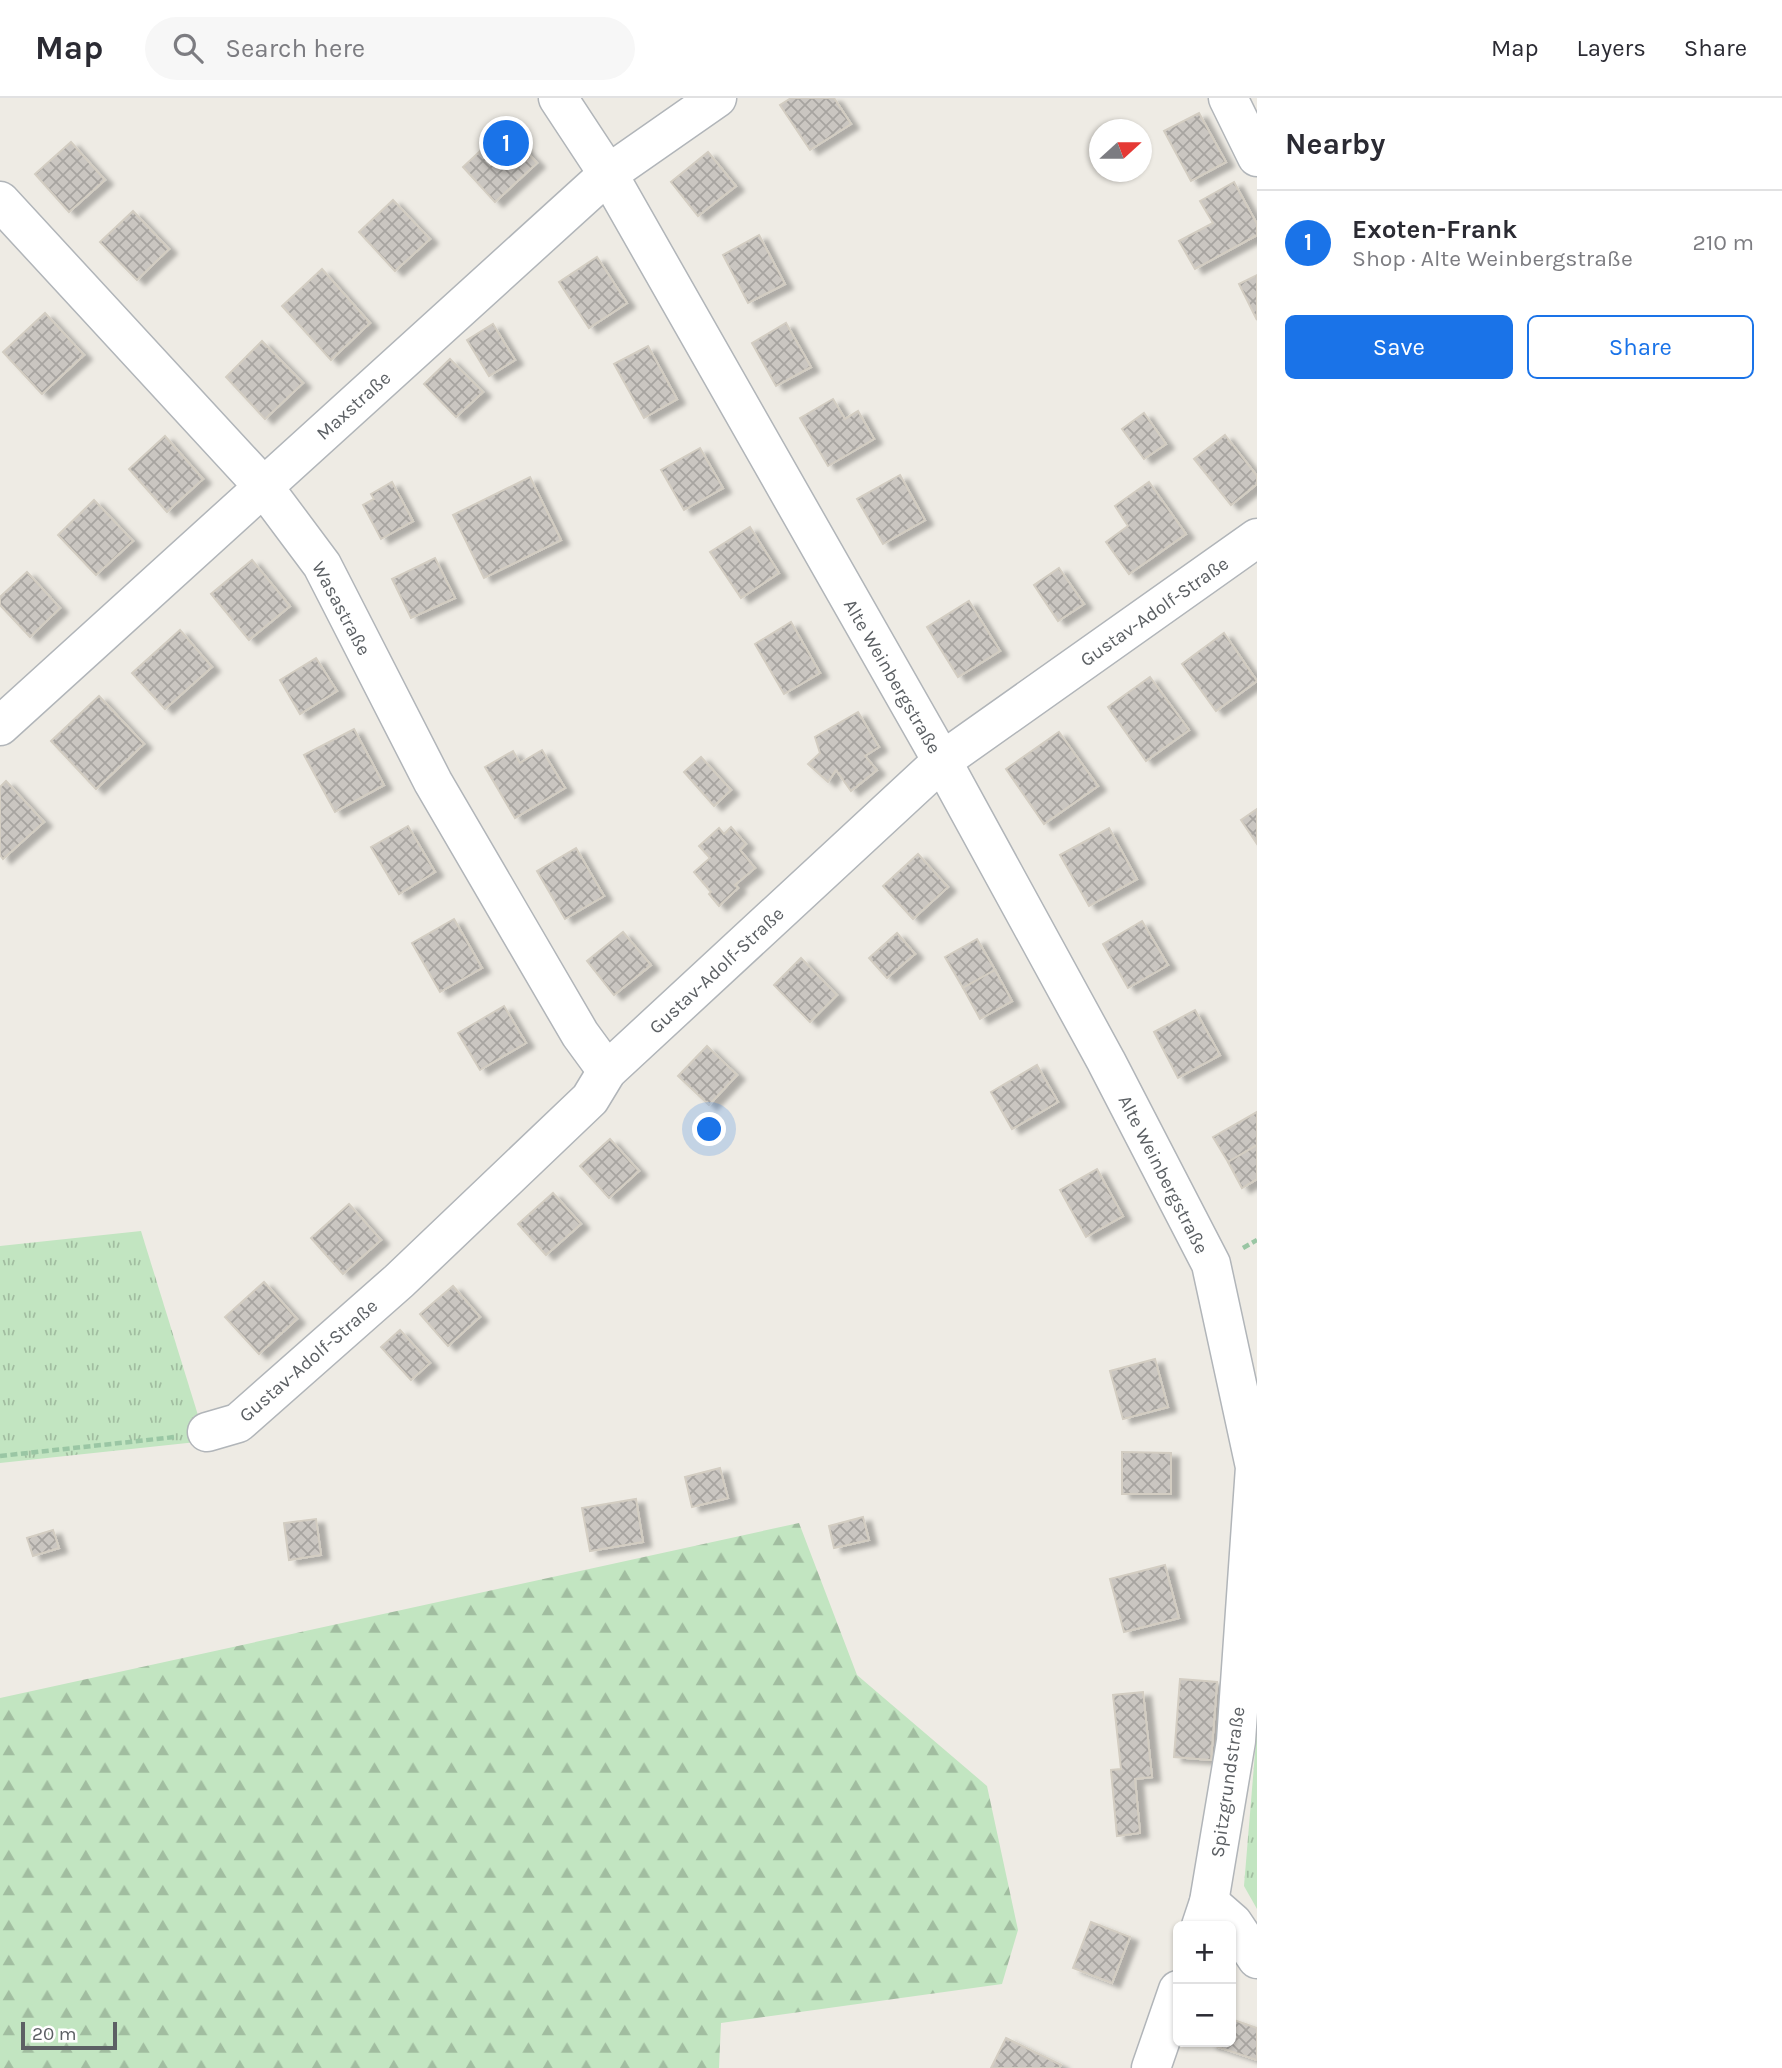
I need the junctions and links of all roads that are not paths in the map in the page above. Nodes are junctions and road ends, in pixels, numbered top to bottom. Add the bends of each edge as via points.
1 (558, 98) edge
2 (717, 98) edge
3 (1228, 98) edge
4 (1257, 157) edge
5 (608, 174) junction
6 (0, 201) edge
7 (263, 486) junction
8 (1257, 538) edge
9 (0, 726) edge
10 (942, 761) junction
11 (607, 1071) junction
12 (1210, 1264) joint
13 (207, 1432) road end
14 (1205, 1914) edge
15 (1257, 1959) edge
16 (1173, 2004) edge
17 (1151, 2068) edge

1 - 5 street, Alte Weinbergstraße
2 - 5 street, Maxstraße
3 - 4 street
5 - 7 street, Maxstraße
5 - 10 street, Alte Weinbergstraße
6 - 7 street, Wasastraße
7 - 9 street, Maxstraße
7 - 11 street, Wasastraße via 322,565 433,782 580,1034
8 - 10 street, Gustav-Adolf-Straße
10 - 11 street, Gustav-Adolf-Straße
10 - 12 street, Alte Weinbergstraße via 1106,1061
11 - 13 street, Gustav-Adolf-Straße via 590,1099 399,1281 238,1423
12 - 14 street, Spitzgrundstraße via 1255,1467 1236,1741
14 - 15 street via 1233,1923
16 - 17 street

